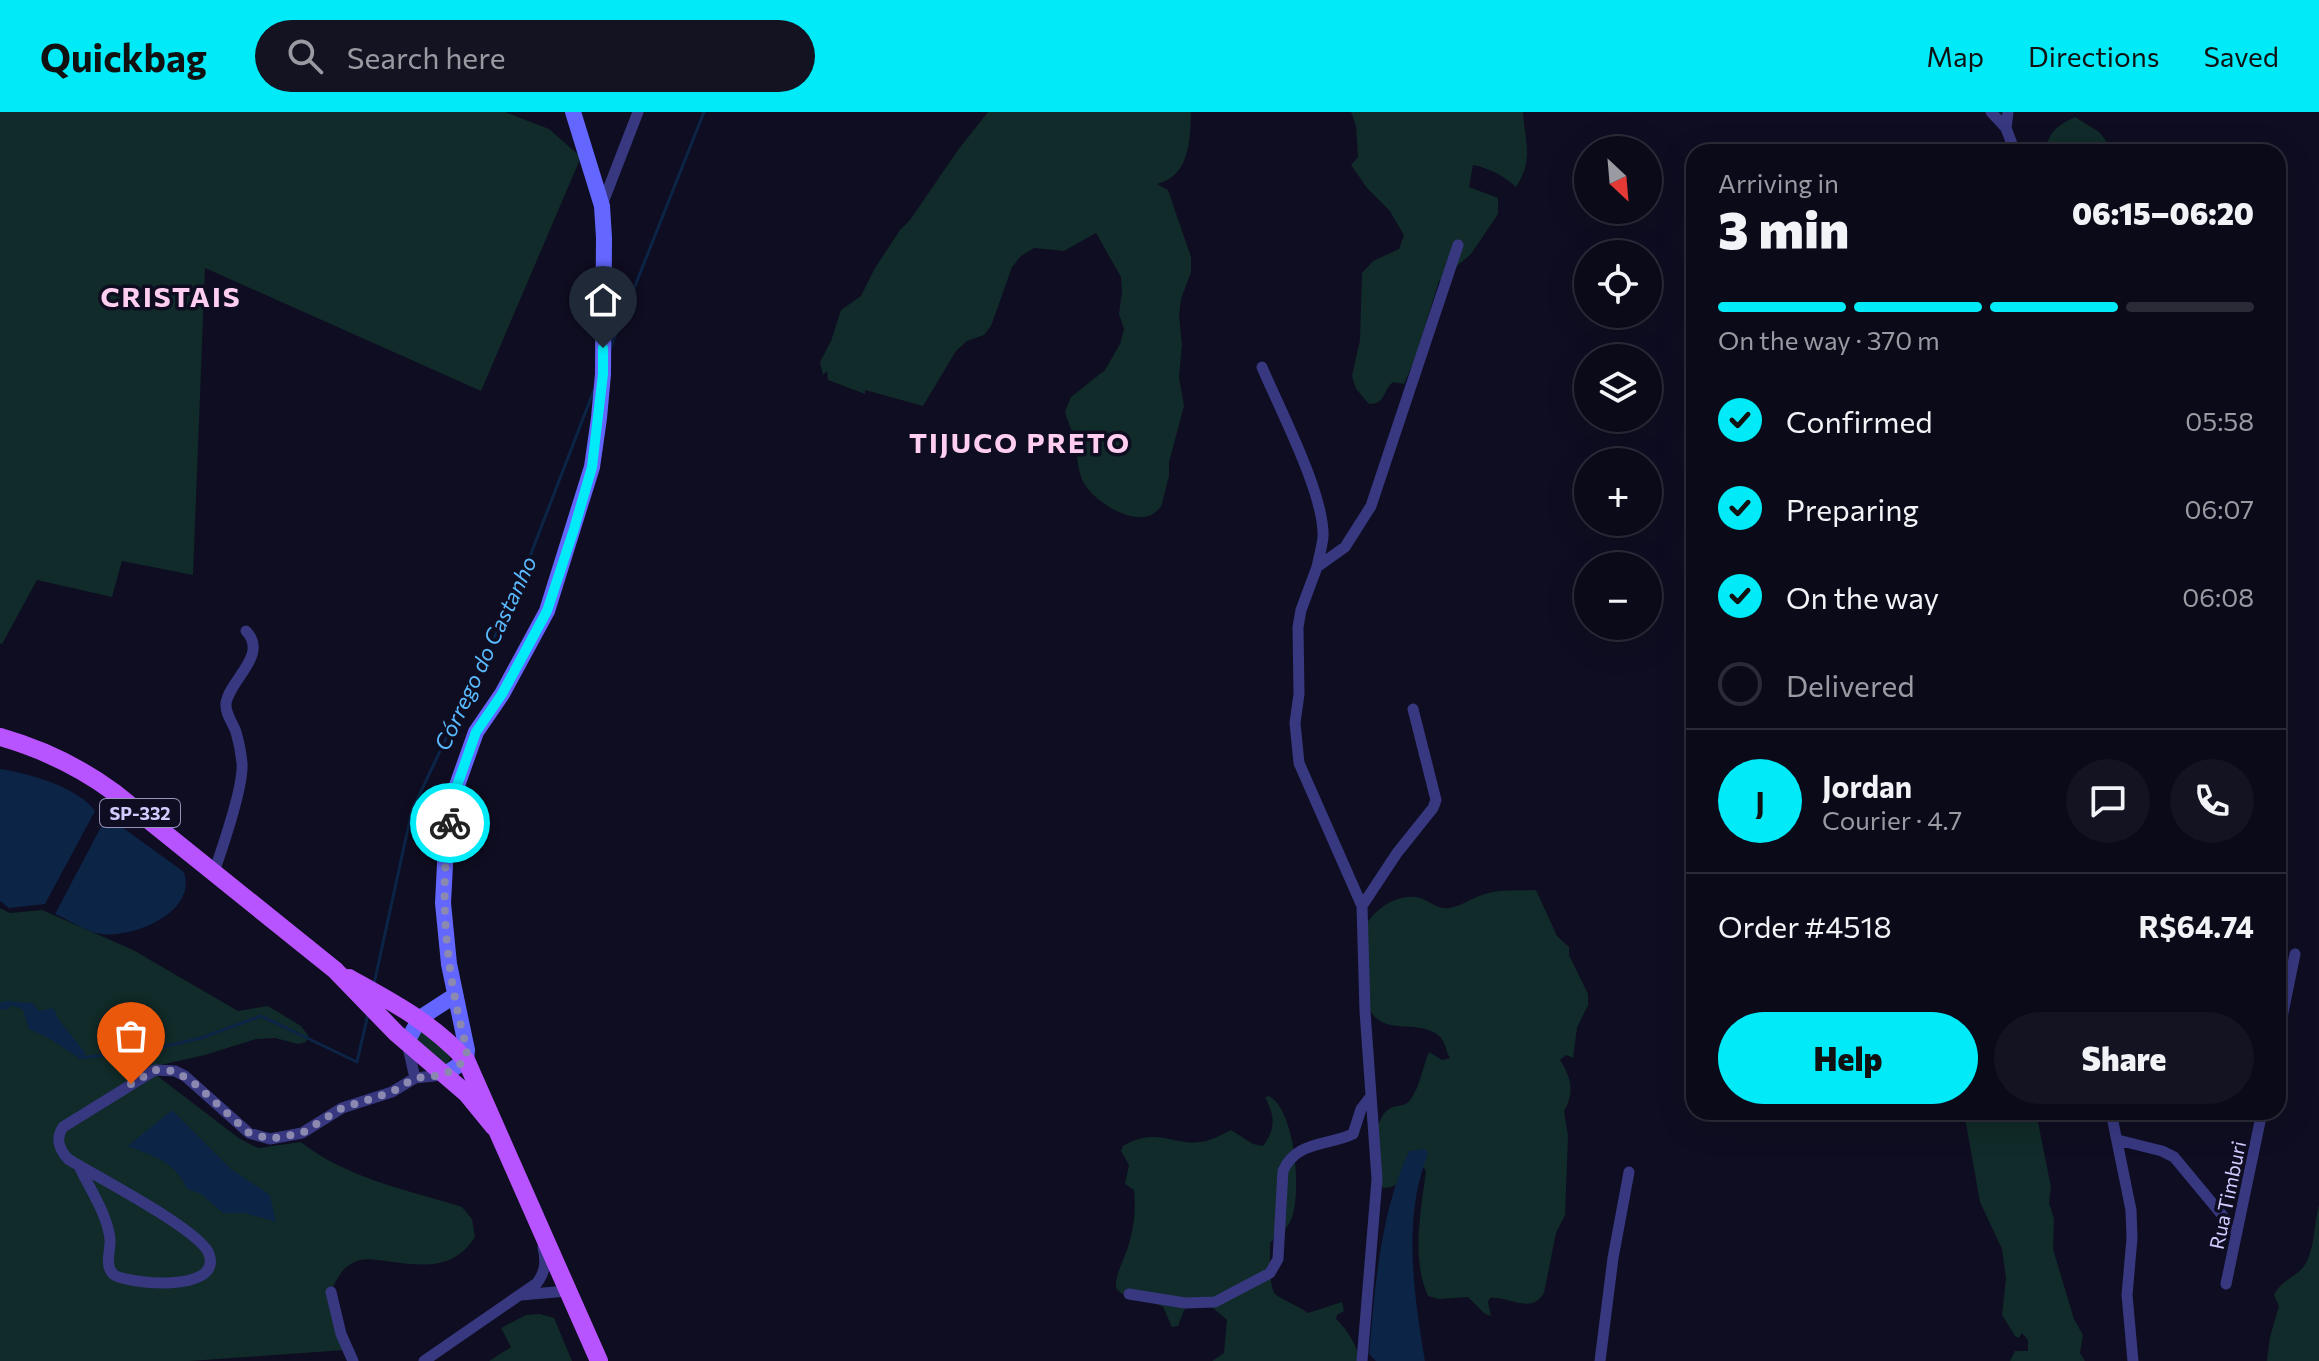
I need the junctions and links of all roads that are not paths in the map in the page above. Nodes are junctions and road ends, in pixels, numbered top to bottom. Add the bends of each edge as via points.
1 (573, 112) edge
2 (638, 112) edge
3 (1991, 112) edge
4 (2008, 112) edge
5 (2006, 128) junction
6 (2012, 144) edge
7 (602, 206) junction
8 (1458, 245) dead end
9 (1262, 367) dead end
10 (1317, 567) junction
11 (246, 631) dead end
12 (1413, 709) dead end
13 (0, 737) edge
14 (214, 872) junction
15 (1362, 906) junction
16 (2295, 954) dead end
17 (335, 970) junction
18 (454, 996) junction
19 (2286, 998) edge
20 (420, 1018) junction
21 (407, 1042) junction
22 (466, 1060) junction
23 (444, 1075) junction
24 (415, 1078) junction
25 (1371, 1096) junction
26 (2113, 1120) edge
27 (2260, 1120) edge
28 (494, 1127) junction
29 (2118, 1140) junction
30 (79, 1166) junction
31 (1629, 1172) dead end
32 (537, 1226) junction
33 (2237, 1233) junction
34 (2226, 1284) dead end
35 (567, 1291) junction
36 (331, 1292) dead end
37 (1129, 1294) dead end
38 (520, 1295) junction
39 (353, 1361) edge
40 (424, 1361) edge
41 (599, 1361) edge
42 (1362, 1361) edge
43 (1600, 1361) edge
44 (2133, 1361) edge

1 - 7 main road
2 - 7 street
3 - 5 street
4 - 5 street
5 - 6 street
7 - 18 main road via 603,374 592,467 547,611 476,732 454,794 443,903
8 - 10 street via 1371,506 1345,547
9 - 10 street via 1313,488 1323,537
10 - 15 street via 1298,627 1295,742 1299,763
11 - 14 street via 254,648 226,709 242,769
12 - 15 street via 1436,800
13 - 14 main road, SP-332 via 90,774
14 - 17 main road, SP-332
15 - 25 street
16 - 19 street
17 - 20 main road, SP-332
17 - 21 main road, SP-332
18 - 20 main road
18 - 22 main road
20 - 21 main road
20 - 22 main road, SP-332
21 - 23 main road, SP-332
21 - 24 street
22 - 23 main road
22 - 28 main road, SP-332
23 - 24 street
23 - 28 main road, SP-332
24 - 30 street via 392,1092 342,1108 302,1133 270,1139 249,1133 185,1076 155,1070 63,1127 60,1148
25 - 37 street via 1353,1134 1310,1145 1288,1160 1278,1259 1270,1273 1215,1302
25 - 42 street via 1377,1179
26 - 29 street
27 - 33 street, Rua Timburi
28 - 32 main road, SP-332
29 - 33 street via 2174,1157
29 - 44 street via 2131,1210 2127,1295
30 - 30 street via 189,1232 207,1250 208,1271 195,1280 161,1282 111,1272 104,1219
31 - 43 street
32 - 35 main road, SP-332
32 - 38 street via 543,1275
33 - 34 street, Rua Timburi
35 - 38 street
35 - 41 main road, SP-332
36 - 39 street
38 - 40 street

